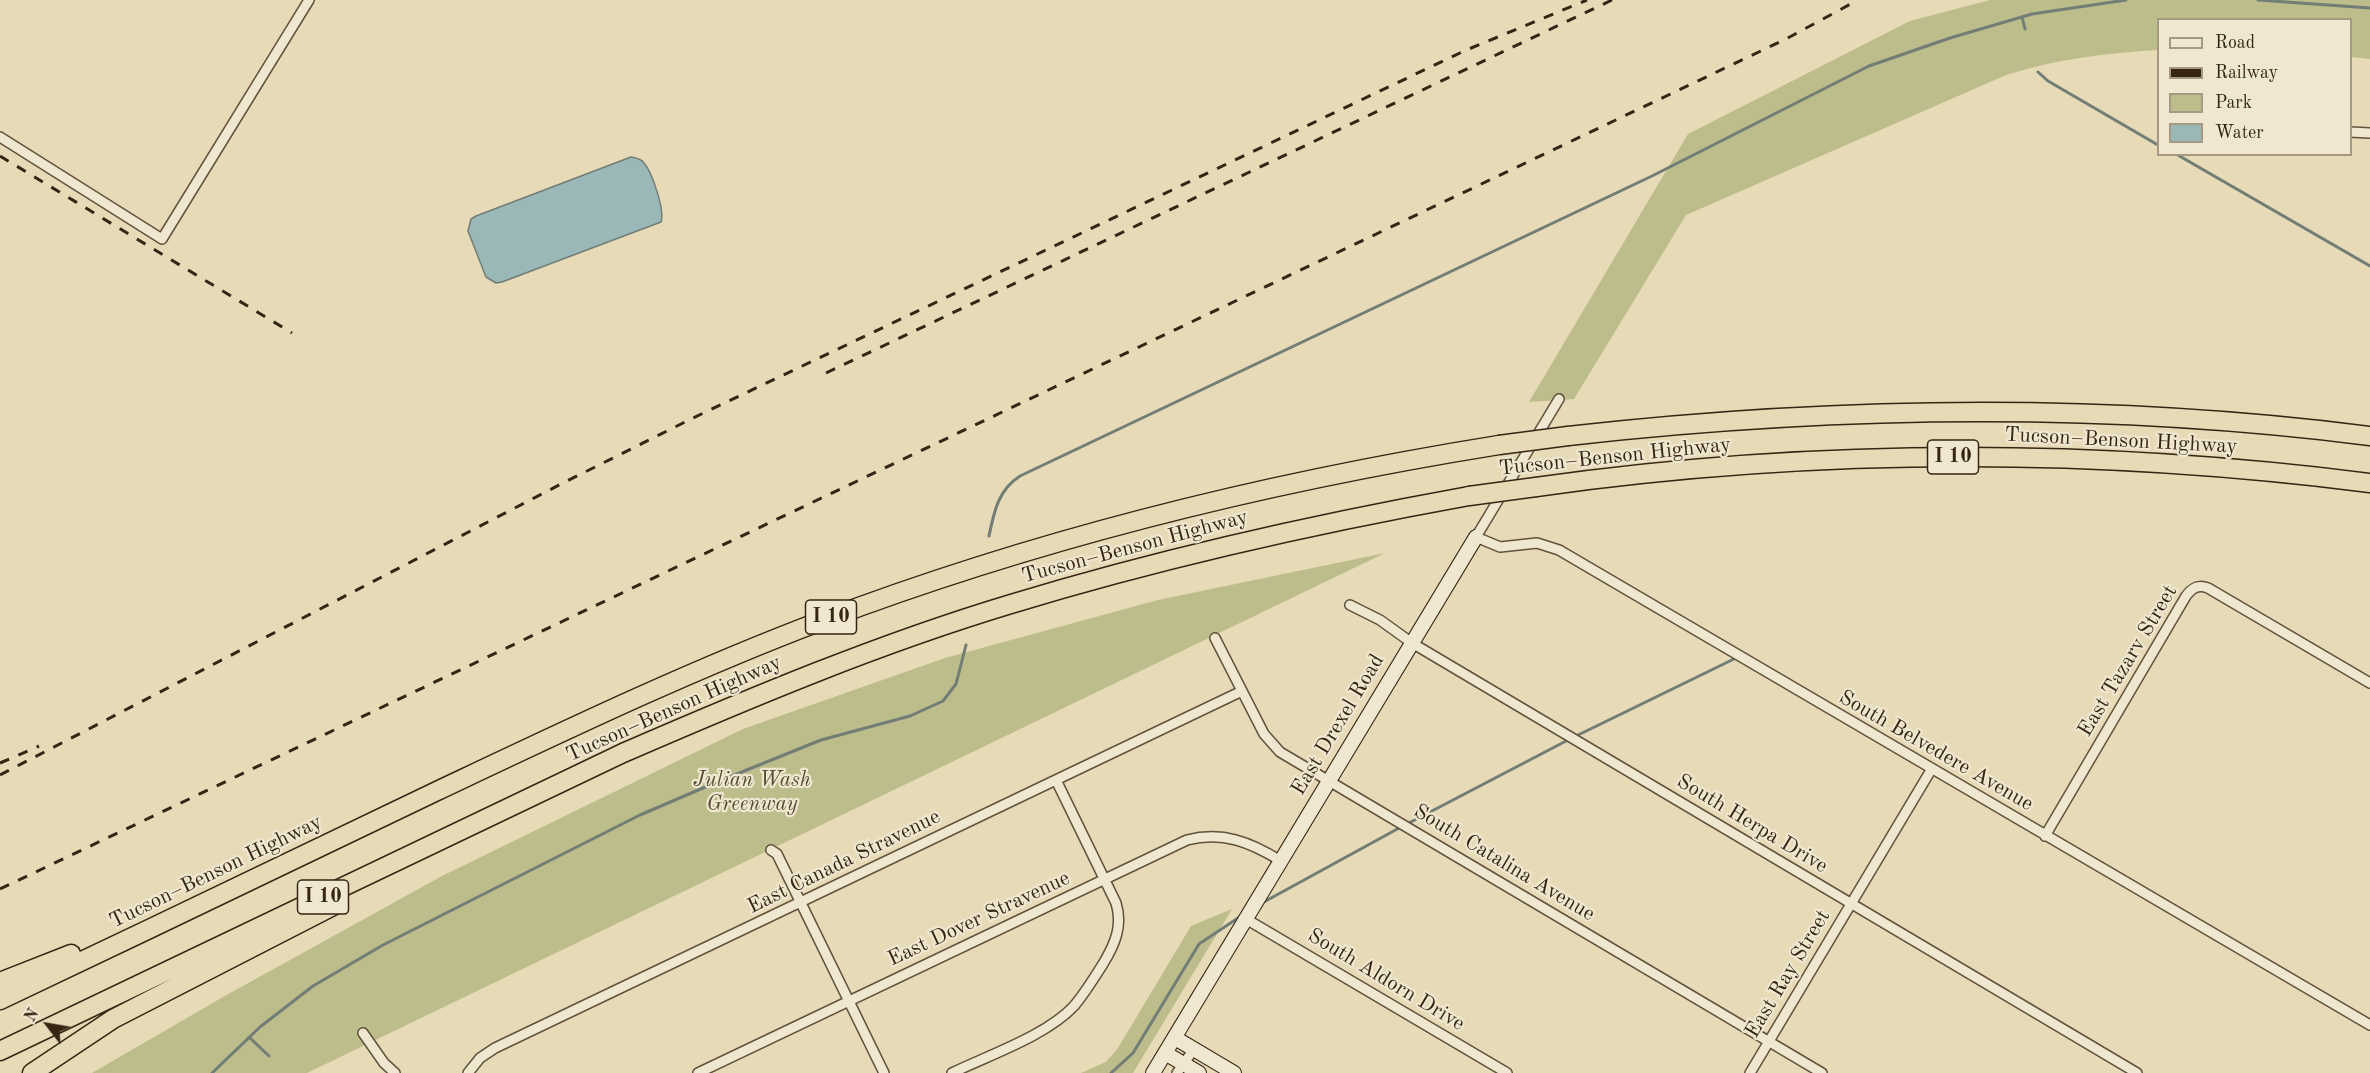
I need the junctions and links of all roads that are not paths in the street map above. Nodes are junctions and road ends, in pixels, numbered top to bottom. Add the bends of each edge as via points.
1 (309, 0) edge
2 (2352, 132) edge
3 (2370, 133) edge
4 (0, 137) edge
5 (1558, 399) dead end
6 (2370, 436) edge
7 (2370, 483) edge
8 (1476, 537) junction
9 (1350, 605) dead end
10 (1215, 638) dead end
11 (1412, 643) junction
12 (2370, 683) edge
13 (1242, 691) junction
14 (645, 744) junction
15 (1931, 770) junction
16 (1056, 780) junction
17 (1329, 782) junction
18 (2045, 836) junction
19 (771, 850) dead end
20 (1281, 861) junction
21 (1105, 879) junction
22 (802, 902) junction
23 (1851, 903) junction
24 (201, 904) junction
25 (1246, 919) junction
26 (0, 982) edge
27 (0, 1000) edge
28 (848, 1001) junction
29 (2370, 1025) edge
30 (363, 1034) dead end
31 (1174, 1038) junction
32 (1769, 1041) junction
33 (1194, 1049) junction
34 (0, 1051) edge
35 (1165, 1053) junction
36 (1180, 1068) edge
37 (32, 1073) edge
38 (395, 1073) edge
39 (468, 1073) edge
40 (698, 1073) edge
41 (884, 1073) edge
42 (952, 1073) edge
43 (1153, 1073) edge
44 (1199, 1073) edge
45 (1234, 1073) edge
46 (1507, 1073) edge
47 (1750, 1073) edge
48 (1822, 1073) edge
49 (2137, 1073) edge

1 - 4 street via 162,239
2 - 3 street
5 - 8 street, East Drexel Road
6 - 24 highway, Tucson–Benson Highway / I 10, bridge via 2133,416 1946,411 1760,418 1568,436 1335,474 1165,512 989,562 866,604 598,714
7 - 14 highway, Tucson–Benson Highway / I 10, bridge via 2260,470 2119,461 1950,458 1763,464 1469,496 1273,534 1011,604 835,665
8 - 11 street, East Drexel Road
8 - 15 street, South Belvedere Avenue via 1500,547 1537,543 1559,550
9 - 11 street, South Herpa Drive
10 - 13 street, South Catalina Avenue
11 - 17 street, East Drexel Road
11 - 23 street, South Herpa Drive
12 - 18 street, East Tazarv Street via 2208,588 2193,588
13 - 16 street, East Canada Stravenue
13 - 17 street, South Catalina Avenue via 1274,747
14 - 34 highway, Tucson–Benson Highway / I 10
14 - 37 highway via 143,1002
15 - 18 street, South Belvedere Avenue
15 - 23 street, East Ray Street
16 - 21 street
16 - 22 street, East Canada Stravenue
17 - 20 street, East Drexel Road
17 - 32 street, South Catalina Avenue
18 - 29 street, South Belvedere Avenue
19 - 22 street via 777,854
20 - 21 street, East Dover Stravenue via 1242,841 1209,836 1177,844
20 - 25 street, East Drexel Road
21 - 28 street, East Dover Stravenue
21 - 42 street via 1118,911 1118,931 1080,998 1051,1025
22 - 28 street
22 - 39 street, East Canada Stravenue via 495,1048
23 - 32 street, East Ray Street
23 - 49 street, South Herpa Drive
24 - 26 highway
24 - 27 highway, Tucson–Benson Highway / I 10
25 - 31 street, East Drexel Road
25 - 46 street, South Aldorn Drive
28 - 40 street, East Dover Stravenue
28 - 41 street
30 - 38 street
31 - 33 street
31 - 35 street, East Drexel Road
32 - 47 street, East Ray Street
32 - 48 street, South Catalina Avenue
33 - 36 street
33 - 45 street
35 - 36 street
35 - 43 street, East Drexel Road
36 - 44 street

